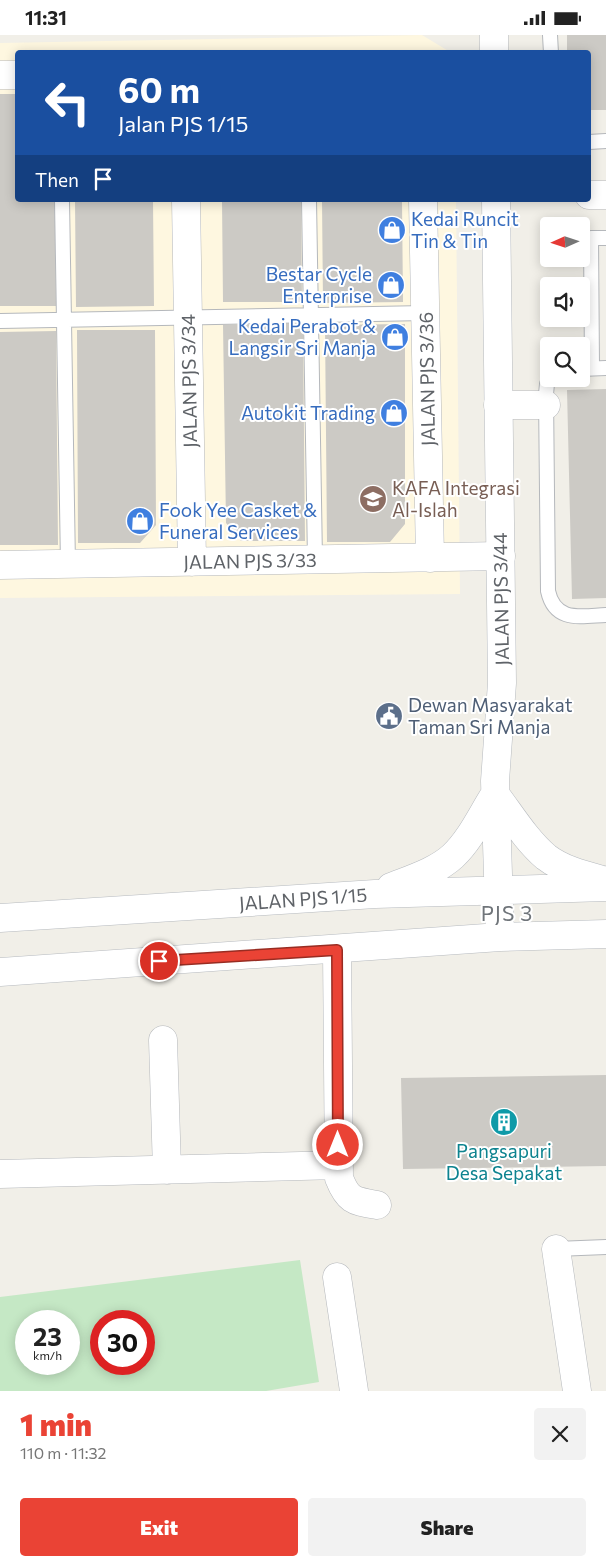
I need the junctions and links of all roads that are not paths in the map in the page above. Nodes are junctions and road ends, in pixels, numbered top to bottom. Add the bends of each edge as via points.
1 (494, 35) edge
2 (550, 35) edge
3 (494, 50) edge
4 (551, 50) edge
5 (0, 75) edge
6 (15, 75) edge
7 (606, 141) edge
8 (591, 142) edge
9 (591, 195) edge
10 (606, 195) edge
11 (62, 202) edge
12 (186, 202) edge
13 (309, 202) edge
14 (423, 202) edge
15 (496, 202) edge
16 (606, 238) edge
17 (426, 313) junction
18 (311, 315) junction
19 (188, 318) junction
20 (0, 321) edge
21 (64, 321) junction
22 (593, 368) edge
23 (548, 392) edge
24 (498, 405) junction
25 (500, 557) junction
26 (430, 558) junction
27 (315, 560) junction
28 (192, 562) junction
29 (0, 565) edge
30 (68, 565) junction
31 (606, 615) edge
32 (495, 794) junction
33 (606, 881) edge
34 (606, 887) edge
35 (499, 889) junction
36 (375, 894) junction
37 (0, 918) edge
38 (606, 934) edge
39 (500, 937) junction
40 (337, 950) junction
41 (0, 972) edge
42 (163, 1040) dead end
43 (338, 1165) junction
44 (167, 1170) junction
45 (0, 1174) edge
46 (377, 1205) dead end
47 (606, 1247) edge
48 (556, 1249) joint
49 (337, 1277) dead end
50 (354, 1391) edge
51 (577, 1391) edge

1 - 3 street
2 - 4 lane
5 - 6 street
7 - 8 lane
9 - 10 street
11 - 21 lane
12 - 19 street, JALAN PJS 3/34
13 - 18 lane
14 - 17 street, JALAN PJS 3/36
15 - 24 street, JALAN PJS 3/44
16 - 22 lane via 591,238
17 - 18 lane
17 - 26 street, JALAN PJS 3/36
18 - 19 lane
18 - 27 lane
19 - 21 lane
19 - 28 street, JALAN PJS 3/34
20 - 21 lane
21 - 30 lane
23 - 24 street
23 - 31 lane via 550,601 563,614
24 - 25 street, JALAN PJS 3/44
25 - 26 street, JALAN PJS 3/33
25 - 32 street, JALAN PJS 3/44 via 502,683
26 - 27 street, JALAN PJS 3/33
27 - 28 street, JALAN PJS 3/33
28 - 30 street, JALAN PJS 3/33
29 - 30 street, JALAN PJS 3/33
32 - 33 street via 547,857 576,873
32 - 35 street, JALAN PJS 3/44
32 - 36 street via 453,857 428,872
34 - 35 street, JALAN PJS 1/15
35 - 36 street, JALAN PJS 1/15
35 - 39 street, JALAN PJS 3/44
36 - 37 street, JALAN PJS 1/15
38 - 39 street
39 - 40 street
40 - 41 street
40 - 43 street
42 - 44 street
43 - 44 street
43 - 46 street via 345,1194 360,1202
44 - 45 street
47 - 48 lane
48 - 51 street
49 - 50 street

